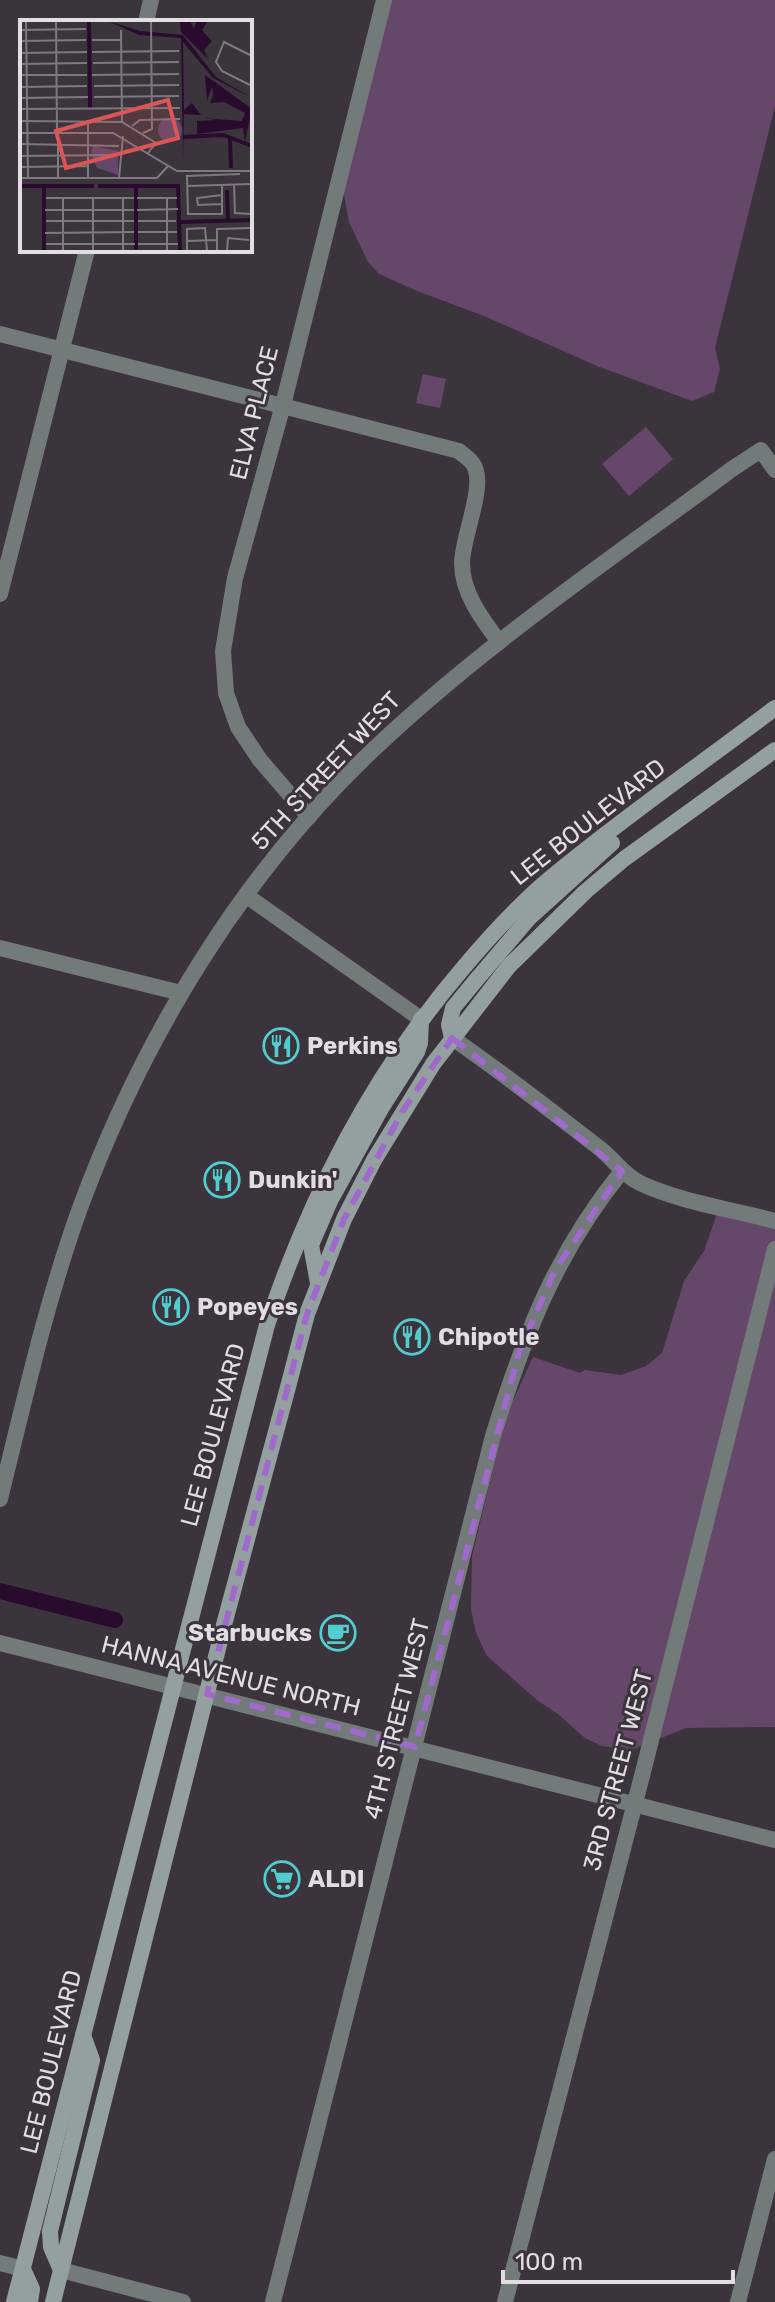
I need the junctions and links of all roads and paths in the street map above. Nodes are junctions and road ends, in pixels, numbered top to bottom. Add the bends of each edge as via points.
1 (151, 0) edge
2 (384, 0) edge
3 (146, 20) edge
4 (86, 252) edge
5 (0, 334) edge
6 (62, 349) junction
7 (283, 405) junction
8 (775, 470) edge
9 (0, 594) edge
10 (499, 642) junction
11 (775, 708) edge
12 (775, 750) edge
13 (309, 817) junction
14 (631, 817) junction
15 (247, 896) junction
16 (0, 948) edge
17 (181, 993) junction
18 (421, 1019) junction
19 (452, 1038) junction
20 (622, 1171) junction
21 (775, 1221) edge
22 (775, 1249) edge
23 (318, 1284) junction
24 (0, 1499) edge
25 (0, 1643) edge
26 (173, 1685) junction
27 (207, 1694) junction
28 (415, 1747) junction
29 (633, 1803) junction
30 (775, 1840) edge
31 (83, 2035) junction
32 (775, 2159) edge
33 (0, 2263) edge
34 (23, 2269) junction
35 (61, 2270) junction
36 (14, 2302) edge
37 (30, 2302) edge
38 (53, 2302) edge
39 (183, 2302) edge
40 (273, 2302) edge
41 (505, 2302) edge
42 (738, 2302) edge

1 - 3 street
2 - 7 street, ELVA PLACE
4 - 6 street
5 - 6 street
6 - 7 street
6 - 9 street
7 - 10 street via 459,451 474,465 478,484 464,539 465,586
7 - 13 street, ELVA PLACE via 229,605 223,674 230,710 248,745
8 - 10 street, 5TH STREET WEST via 761,450
10 - 13 street, 5TH STREET WEST via 417,709
11 - 14 main road, LEE BOULEVARD
12 - 19 main road via 586,891 509,966
13 - 15 street, 5TH STREET WEST
14 - 18 main road, LEE BOULEVARD via 515,911
14 - 19 main road via 623,833 529,918 453,1008
15 - 17 street, 5TH STREET WEST
15 - 18 street
16 - 17 street
17 - 24 street, 5TH STREET WEST via 138,1073 80,1209
18 - 23 main road via 417,1052 348,1167 311,1245
18 - 26 main road, LEE BOULEVARD via 343,1141 286,1268
19 - 20 street via 607,1154
19 - 23 main road via 374,1160
20 - 21 street via 664,1192
20 - 28 street, 4TH STREET WEST via 555,1270 519,1352
22 - 29 street, 3RD STREET WEST
23 - 27 main road
25 - 26 street, HANNA AVENUE NORTH
26 - 27 street, HANNA AVENUE NORTH
26 - 31 main road, LEE BOULEVARD
27 - 28 street, HANNA AVENUE NORTH
27 - 35 main road
28 - 29 street, HANNA AVENUE NORTH
28 - 40 street, 4TH STREET WEST
29 - 30 street, HANNA AVENUE NORTH
29 - 41 street, 3RD STREET WEST
31 - 34 main road, LEE BOULEVARD
31 - 35 main road via 92,2060 50,2231
32 - 42 street
33 - 34 street
34 - 36 main road, LEE BOULEVARD
34 - 37 main road via 32,2289
35 - 38 main road
35 - 39 street

